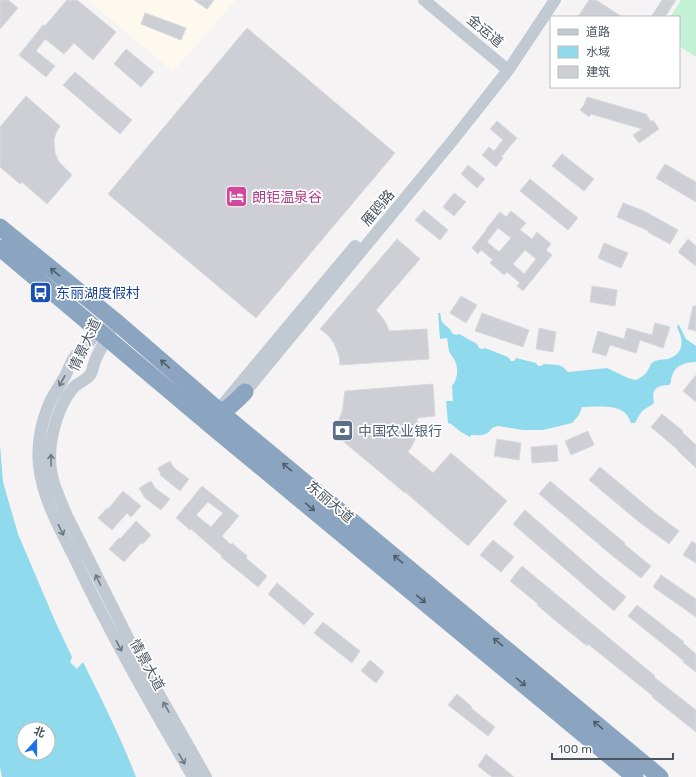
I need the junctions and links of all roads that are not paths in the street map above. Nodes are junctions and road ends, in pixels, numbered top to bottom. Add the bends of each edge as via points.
1 (424, 0) edge
2 (548, 0) edge
3 (555, 0) edge
4 (506, 68) junction
5 (0, 227) edge
6 (0, 248) edge
7 (114, 320) junction
8 (102, 335) junction
9 (195, 390) junction
10 (241, 390) junction
11 (217, 417) junction
12 (56, 505) junction
13 (176, 735) junction
14 (192, 777) edge
15 (206, 777) edge
16 (635, 777) edge
17 (660, 777) edge

1 - 4 street, 金运道
2 - 4 street, 雁鸥路
3 - 4 street, 雁鸥路
4 - 10 street, 雁鸥路 via 453,140
7 -> 5 highway, 东丽大道
6 - 8 highway
7 - 8 street, 情景大道
9 -> 7 highway, 东丽大道
8 - 11 highway via 184,403
12 -> 8 street, 情景大道 via 50,461 53,432 64,402 74,387 91,373
8 -> 12 street, 情景大道 via 90,341 71,362 44,419 39,450 41,481 46,498
9 - 10 street via 206,395 223,396
9 - 11 highway, 东丽大道
10 - 11 highway
11 -> 16 highway, 东丽大道
17 -> 11 highway, 东丽大道
12 - 13 street, 情景大道 via 91,593 106,609 125,658
13 -> 14 street, 情景大道
13 - 15 street, 情景大道

